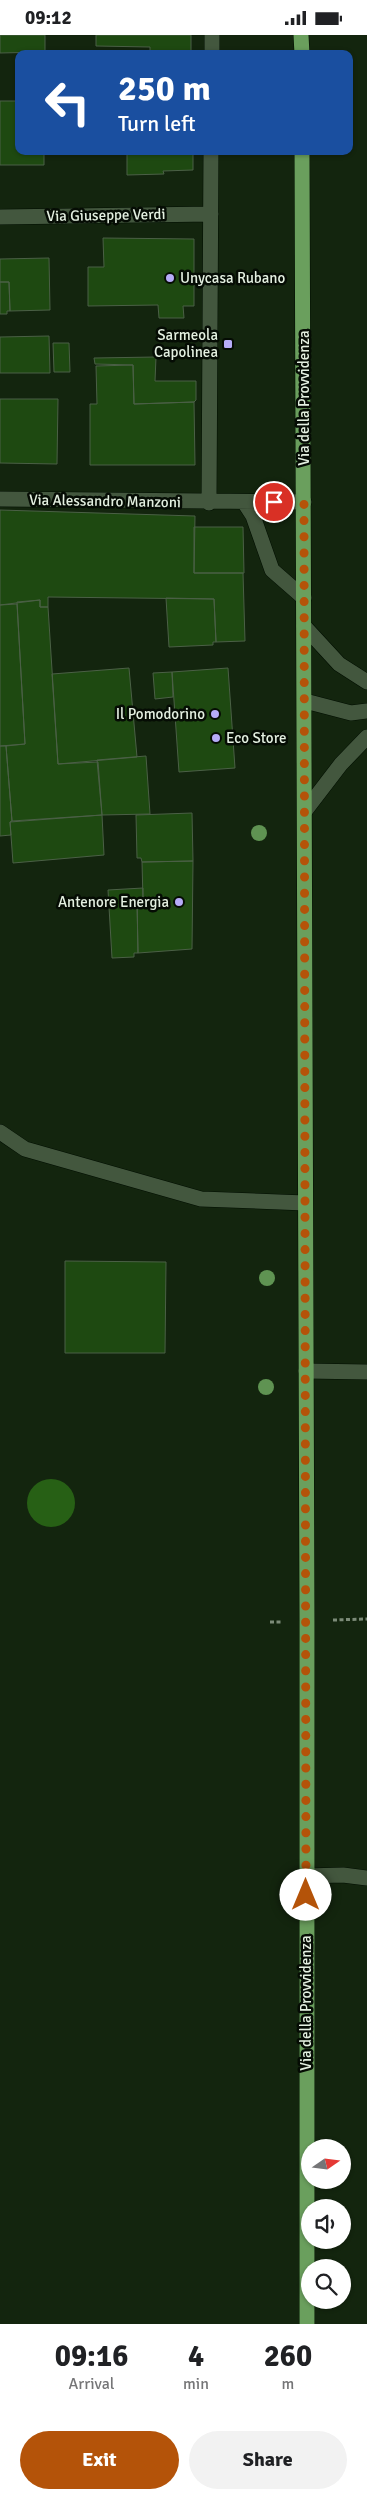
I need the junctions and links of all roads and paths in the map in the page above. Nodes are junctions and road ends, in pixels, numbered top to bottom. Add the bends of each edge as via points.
1 (212, 35) edge
2 (301, 35) edge
3 (212, 50) edge
4 (302, 50) edge
5 (211, 155) edge
6 (302, 155) edge
7 (211, 215) junction
8 (0, 217) edge
9 (0, 499) edge
10 (244, 502) junction
11 (304, 502) junction
12 (209, 503) junction
13 (253, 516) junction
14 (304, 598) junction
15 (304, 626) junction
16 (367, 682) edge
17 (305, 701) junction
18 (367, 711) edge
19 (367, 737) edge
20 (305, 811) junction
21 (0, 1131) edge
22 (305, 1203) junction
23 (306, 1371) junction
24 (367, 1372) edge
25 (367, 1619) edge
26 (335, 1621) dead end
27 (306, 1876) junction
28 (367, 1878) edge
29 (307, 2324) edge

1 - 3 street
2 - 4 main road
5 - 7 street
6 - 11 main road, Via della Provvidenza
7 - 8 street, Via Giuseppe Verdi
7 - 12 street
9 - 12 street, Via Alessandro Manzoni
10 - 11 street, Via Alessandro Manzoni
10 - 12 street, Via Alessandro Manzoni
10 - 13 street
11 - 14 main road, Via della Provvidenza
12 - 13 street, Via Alessandro Manzoni
13 - 14 street via 272,570
14 - 15 main road, Via della Provvidenza
15 - 16 street via 339,664
15 - 17 main road, Via della Provvidenza
17 - 18 street via 351,713
17 - 20 main road, Via della Provvidenza
19 - 20 street
20 - 22 main road, Via della Provvidenza
21 - 22 street via 25,1149 201,1199
22 - 23 main road, Via della Provvidenza
23 - 24 street
23 - 27 main road, Via della Provvidenza
25 - 26 path
27 - 28 street
27 - 29 main road, Via della Provvidenza

